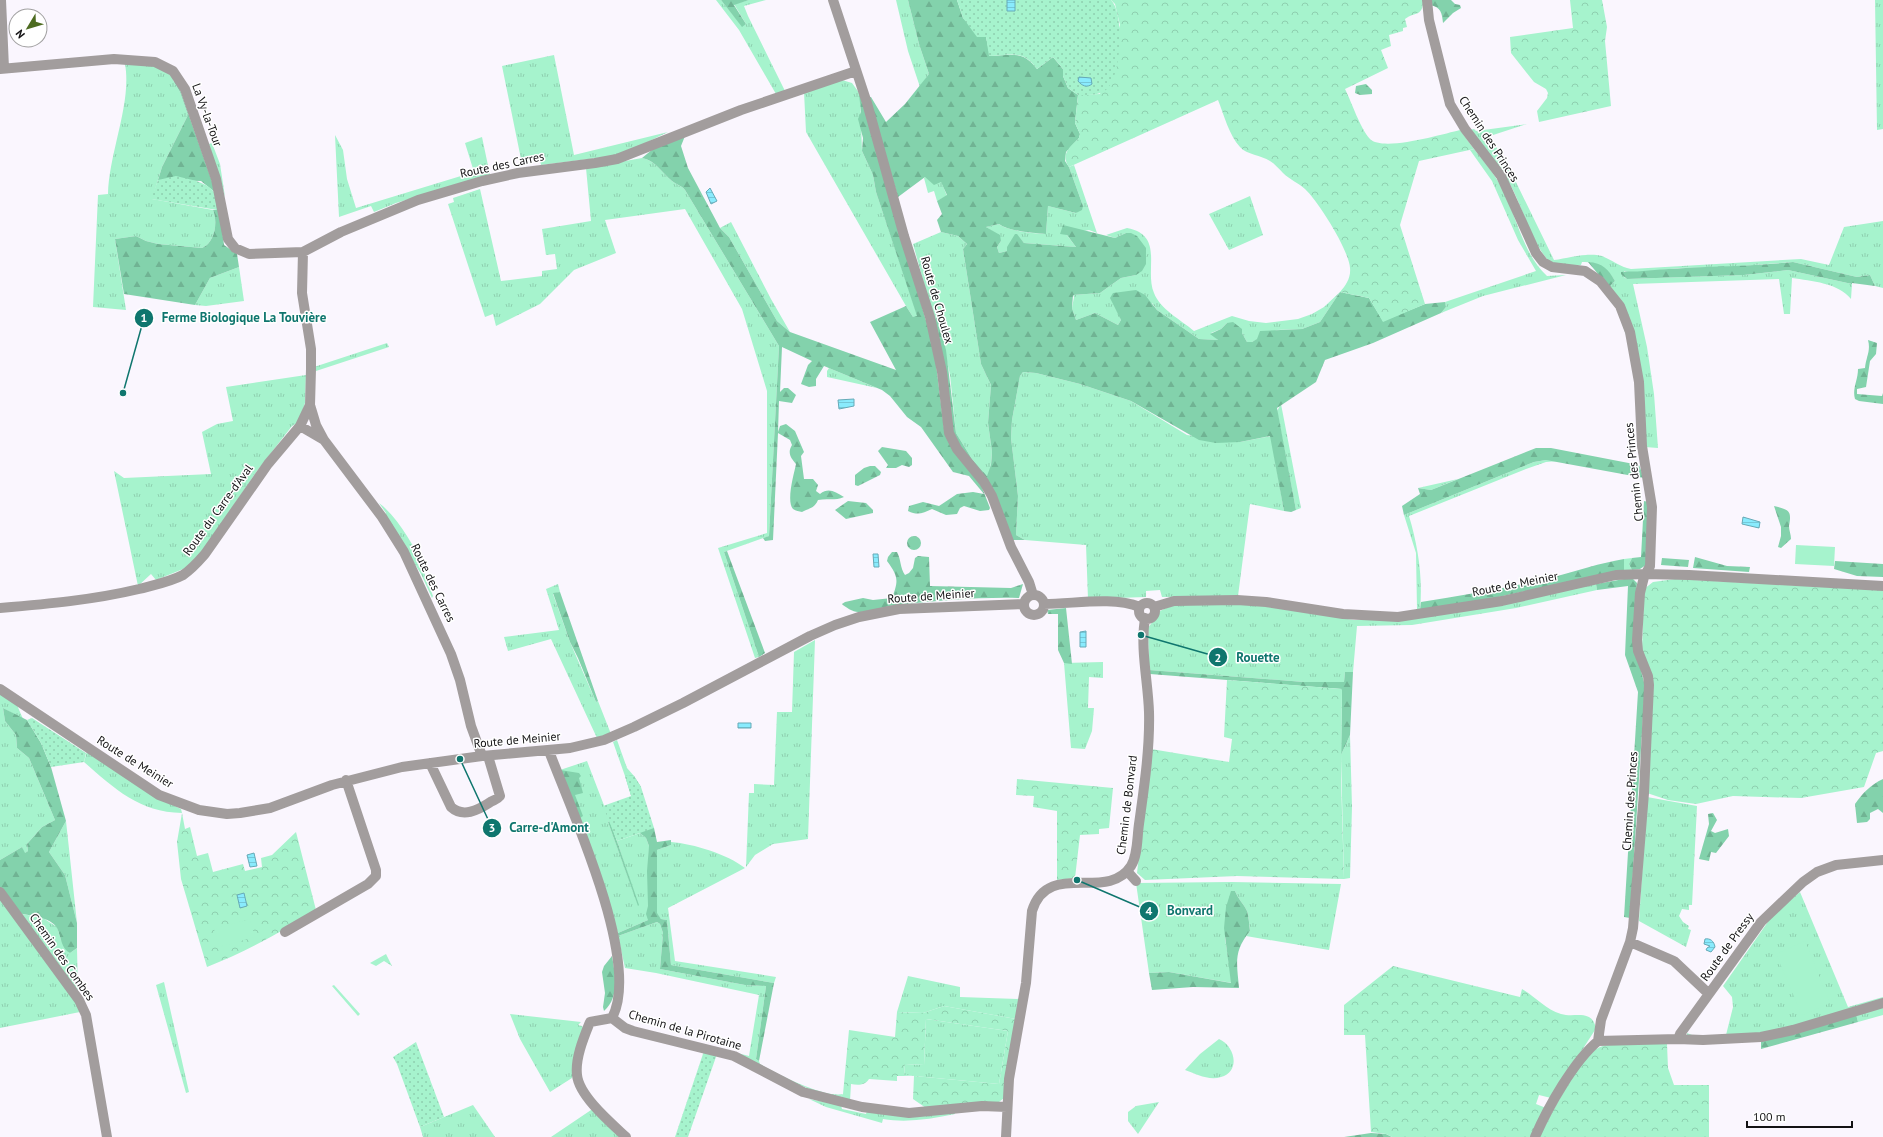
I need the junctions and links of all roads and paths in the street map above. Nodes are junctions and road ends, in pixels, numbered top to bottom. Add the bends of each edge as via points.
1 (1, 0) edge
2 (833, 0) edge
3 (1426, 0) edge
4 (2, 69) edge
5 (856, 71) junction
6 (303, 252) junction
7 (310, 405) junction
8 (300, 426) junction
9 (324, 440) junction
10 (1645, 574) junction
11 (1883, 586) edge
12 (1033, 595) junction
13 (1024, 604) junction
14 (1044, 604) junction
15 (1140, 607) junction
16 (1154, 607) junction
17 (0, 608) edge
18 (1145, 618) junction
19 (0, 689) edge
20 (549, 751) junction
21 (484, 756) junction
22 (430, 763) junction
23 (346, 780) junction
24 (1883, 860) edge
25 (1127, 871) junction
26 (1136, 881) dead end
27 (0, 892) edge
28 (285, 932) dead end
29 (1630, 942) junction
30 (1709, 994) junction
31 (1883, 1003) edge
32 (612, 1018) junction
33 (1678, 1038) junction
34 (1598, 1041) junction
35 (1007, 1107) junction
36 (107, 1137) edge
37 (626, 1137) edge
38 (1006, 1137) edge
39 (1535, 1137) edge

1 - 4 street
2 - 5 street, Route de Choulex
3 - 10 street, Chemin des Princes via 1450,104 1465,129 1501,176 1536,254 1552,267 1581,270 1594,276 1624,313 1640,382 1642,446 1652,496 1652,547 1650,566
4 - 6 street, La Vy-la-Tour via 114,59 148,61 170,68 185,89 194,113 216,179 232,246 249,254
5 - 6 street, Route des Carres via 741,110 617,159 518,173 418,200 341,232
5 - 12 street, Route de Choulex via 935,336 942,372 948,433 988,489
6 - 7 street, Route des Carres via 302,293 311,349
7 - 8 street, Route des Carres
7 - 9 street, Route des Carres
8 - 9 street, Route des Carres
8 - 17 street, Route du Carre-d'Aval via 268,464 205,554 194,567 182,575 122,593
9 - 21 street, Route des Carres via 382,517 404,552 451,654 471,726
10 - 11 street, Route de Meinier
10 - 16 street, Route de Meinier via 1616,575 1502,601 1398,617 1343,614 1238,600 1174,601
10 - 29 street, Chemin des Princes via 1640,593 1637,640 1640,657 1648,676 1649,707 1644,800
12 - 13 street via 1027,598
12 - 14 street via 1039,596
13 - 14 street via 1026,611 1036,614 1042,611
13 - 20 street, Route de Meinier via 899,608 845,621 810,636 628,730 584,746
14 - 15 street via 1116,602
15 - 16 street via 1146,603
15 - 18 street via 1141,615
16 - 18 street via 1152,617
18 - 25 street, Chemin de Bonvard via 1149,724 1135,855
19 - 23 street, Route de Meinier via 145,786 173,801 199,810 227,814 253,812
20 - 21 street, Route de Meinier
20 - 32 street via 612,925 619,963 620,991 617,1010
21 - 22 street, Route de Meinier
21 - 22 street, Route des Carres via 500,796 482,809 470,812 457,812 451,807
22 - 23 street, Route de Meinier
23 - 28 street via 376,876 368,884
24 - 30 street, Route de Pressy via 1836,865 1807,878 1762,920
25 - 26 street
25 - 35 street, Chemin de Bonvard via 1110,880 1053,886 1042,892 1035,902 1026,983 1013,1050
27 - 36 street, Chemin des Combes via 78,1000 86,1015
29 - 30 street via 1674,962
29 - 34 street, Chemin des Princes via 1601,1020
30 - 33 street, Route de Pressy
31 - 33 street via 1805,1027 1761,1037 1703,1040
32 - 35 street, Chemin de la Pirotaine via 634,1031 734,1056 803,1092 830,1100 909,1113 982,1106
32 - 37 street via 590,1022 579,1055 576,1075 590,1100
33 - 34 street
34 - 39 street via 1579,1061 1551,1105
35 - 38 street, Chemin de Bonvard

